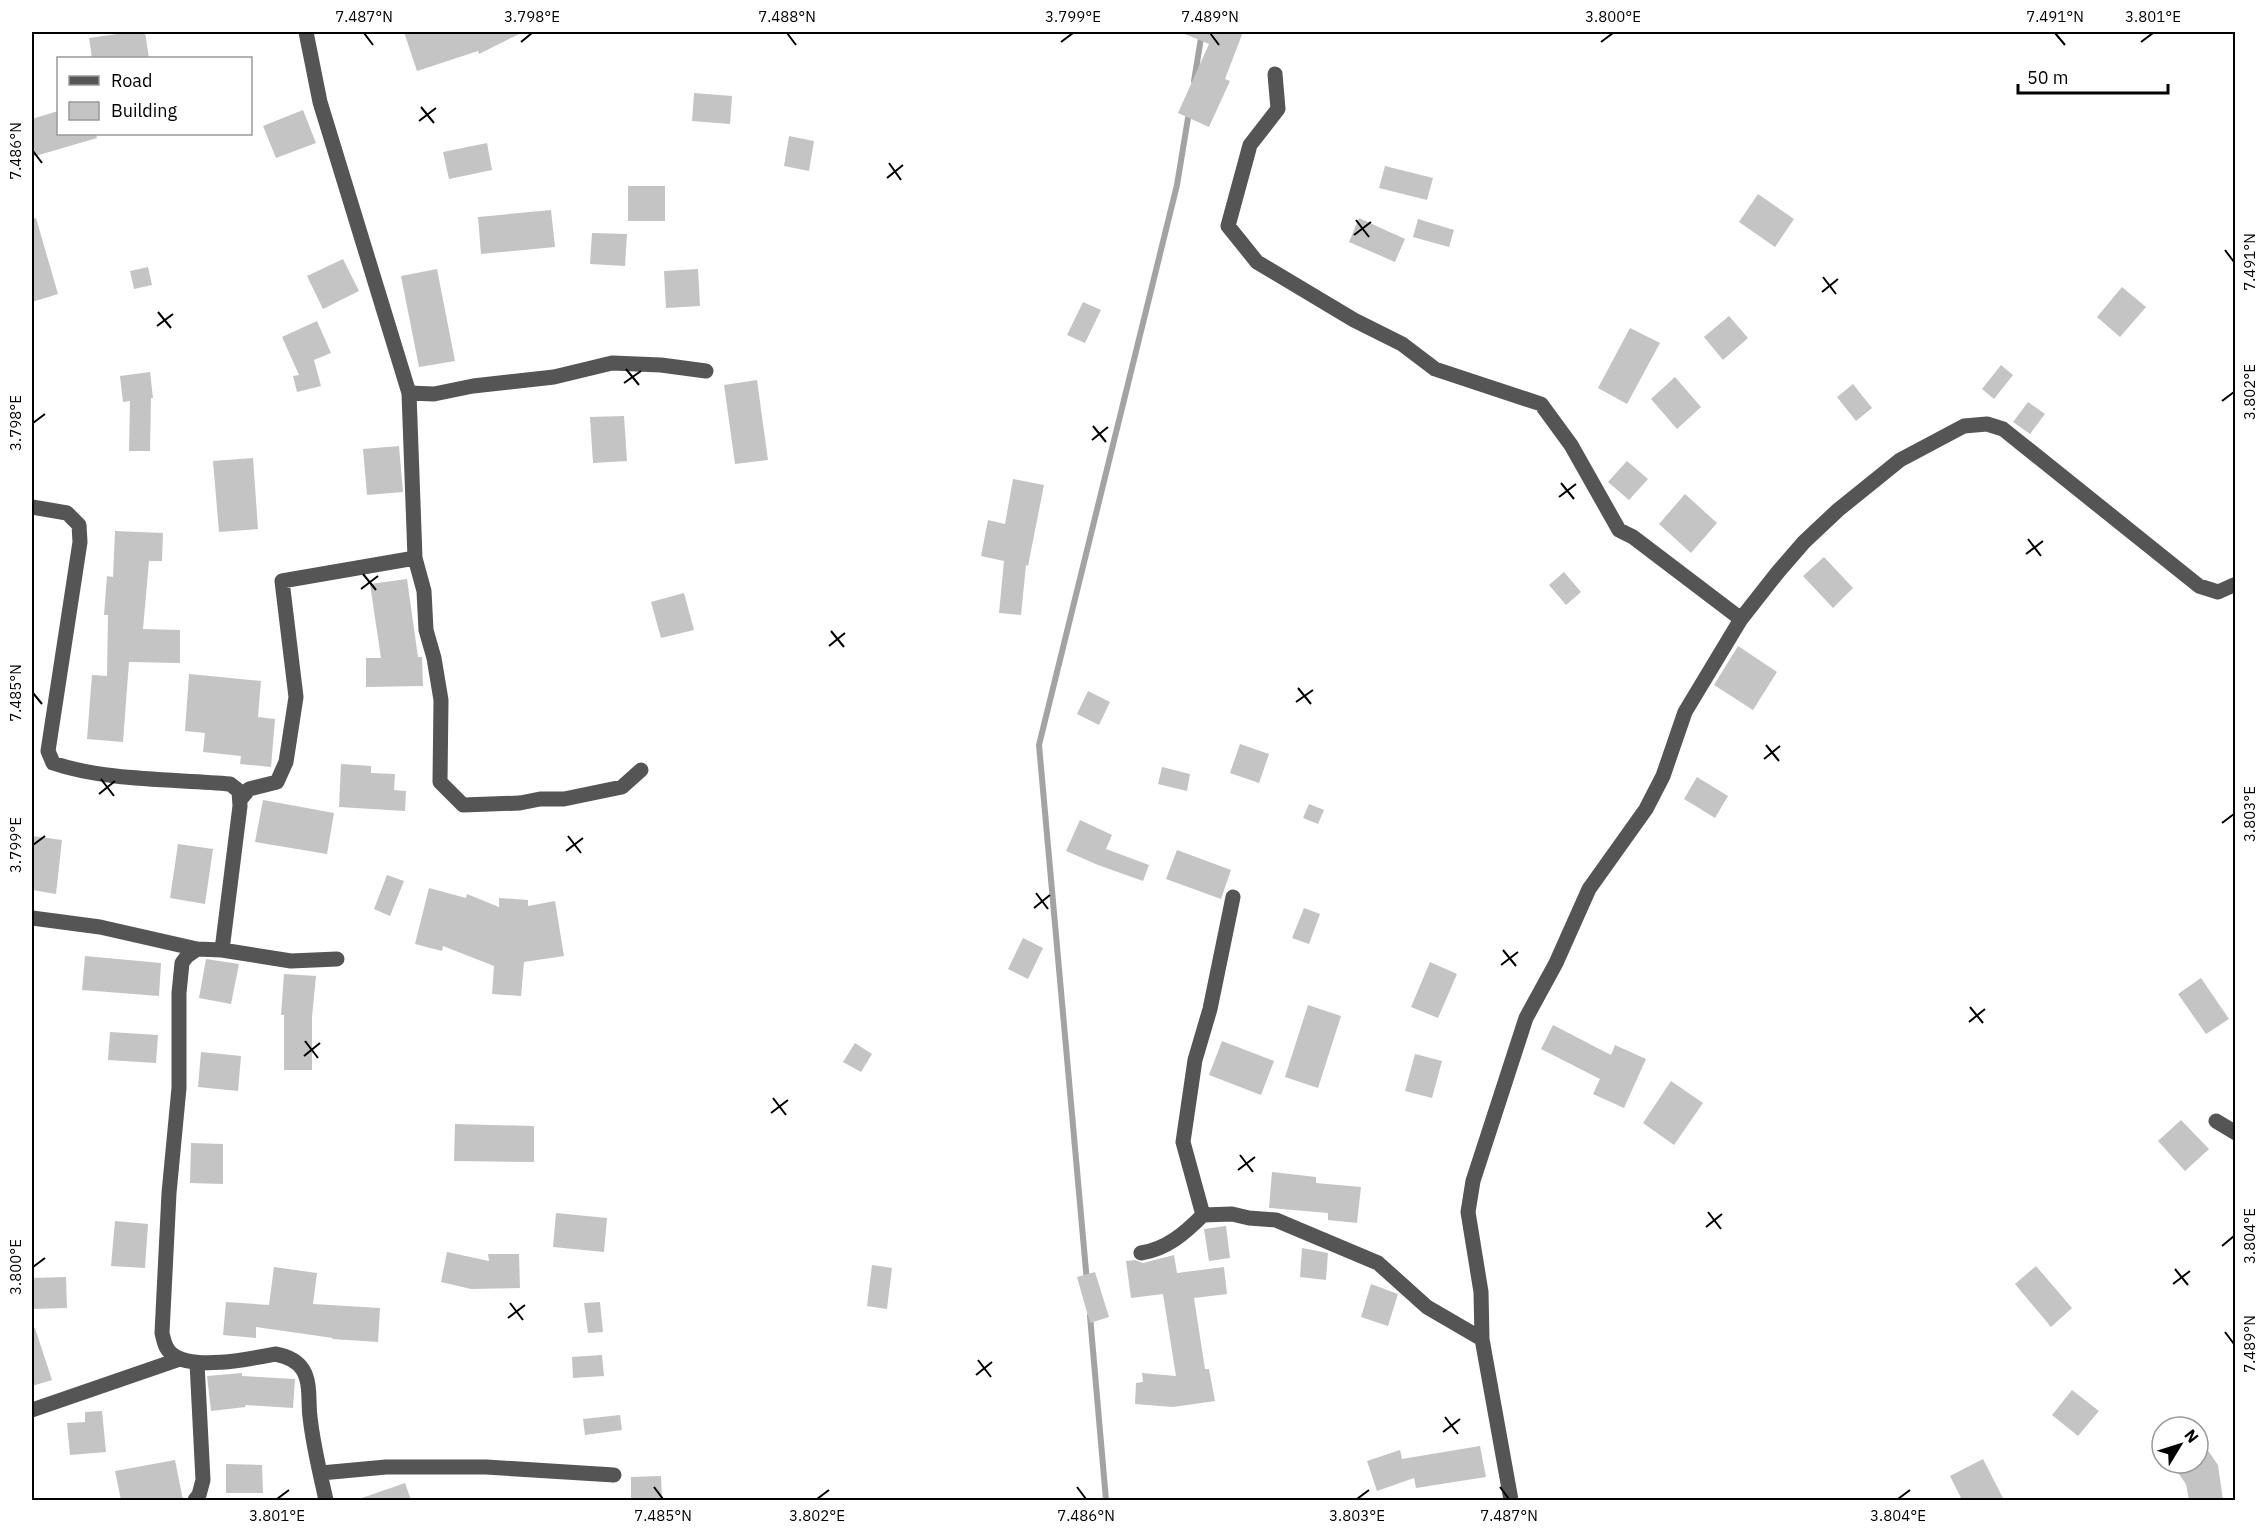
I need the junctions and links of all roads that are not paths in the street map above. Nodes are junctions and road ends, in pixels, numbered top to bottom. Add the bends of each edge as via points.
1 (306, 32) edge
2 (1275, 74) dead end
3 (706, 370) dead end
4 (410, 393) junction
5 (32, 507) edge
6 (416, 558) junction
7 (2235, 584) edge
8 (1741, 619) junction
9 (641, 770) dead end
10 (240, 800) junction
11 (1233, 897) dead end
12 (32, 918) edge
13 (197, 949) junction
14 (222, 950) junction
15 (337, 959) dead end
16 (2216, 1121) dead end
17 (2235, 1133) edge
18 (1203, 1215) junction
19 (1141, 1253) dead end
20 (1482, 1339) junction
21 (180, 1359) junction
22 (197, 1363) junction
23 (32, 1410) edge
24 (321, 1473) junction
25 (614, 1475) dead end
26 (195, 1500) edge
27 (326, 1500) edge
28 (1511, 1500) edge

1 - 4 street via 320,102
2 - 8 street via 1278,109 1250,145 1228,226 1257,262 1402,344 1435,369 1540,404 1571,445 1619,530
3 - 4 street via 612,363 554,377 434,394
4 - 6 street
5 - 10 street via 66,513 79,525 80,542 48,751 53,763 106,774 230,784 239,791
6 - 9 street via 441,700 440,782 463,805 564,799 622,787
6 - 10 street via 282,581 296,697 286,762 277,782 249,789
7 - 8 street via 2218,592 2199,586 2003,429 1987,424 1964,426 1900,460 1804,542
8 - 20 street via 1685,712 1663,776 1646,809 1589,889 1526,1018 1473,1181 1468,1212 1481,1292
10 - 14 street
11 - 18 street via 1196,1060 1183,1142
12 - 13 street via 100,927
13 - 14 street
13 - 21 street via 182,963 180,976 179,1088 162,1333 166,1348
14 - 15 street via 291,961
16 - 17 street
18 - 19 street via 1157,1251
18 - 20 street via 1276,1220 1378,1263 1427,1307
20 - 28 street
21 - 22 street
21 - 23 street
22 - 24 street via 275,1354 295,1361 303,1369 307,1383
22 - 26 street via 203,1480
24 - 25 street via 386,1467 486,1467
24 - 27 street

